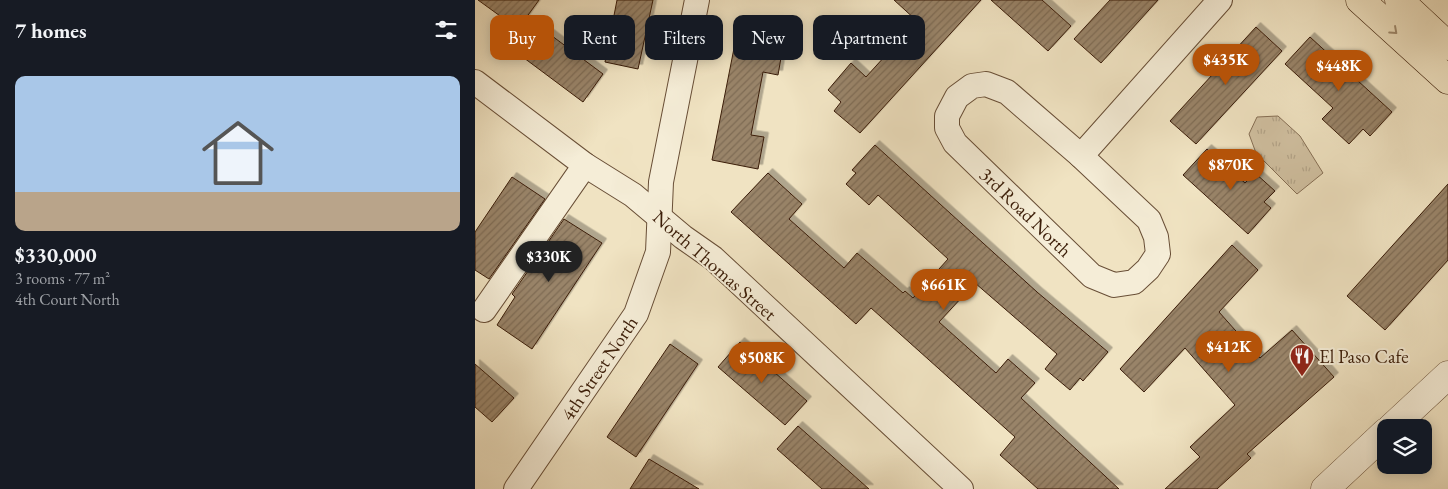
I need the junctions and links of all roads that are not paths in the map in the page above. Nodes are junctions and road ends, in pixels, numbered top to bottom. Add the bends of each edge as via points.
1 (697, 0) edge
2 (1220, 0) edge
3 (1360, 0) edge
4 (1399, 0) edge
5 (1442, 48) edge
6 (1448, 80) edge
7 (475, 82) edge
8 (1081, 156) junction
9 (585, 165) junction
10 (659, 218) junction
11 (484, 310) dead end
12 (1448, 375) edge
13 (1401, 419) edge
14 (1377, 440) edge
15 (516, 489) edge
16 (961, 489) edge
17 (1325, 489) edge

1 - 10 street, 4th Street North via 661,182
2 - 8 street
3 -> 5 main road
4 - 5 main road
5 - 6 main road
7 - 9 street, North Thomas Street
8 - 8 street, 3rd Road North via 1149,220 1158,254 1134,282 1114,285 1092,276 955,143 947,128 947,116 957,97 972,86 986,84 1007,92
9 - 10 street, North Thomas Street via 633,194
9 - 11 street
10 - 15 street, 4th Street North via 658,252 636,314
10 - 16 street, North Thomas Street via 713,258
12 - 13 street
14 - 17 street

